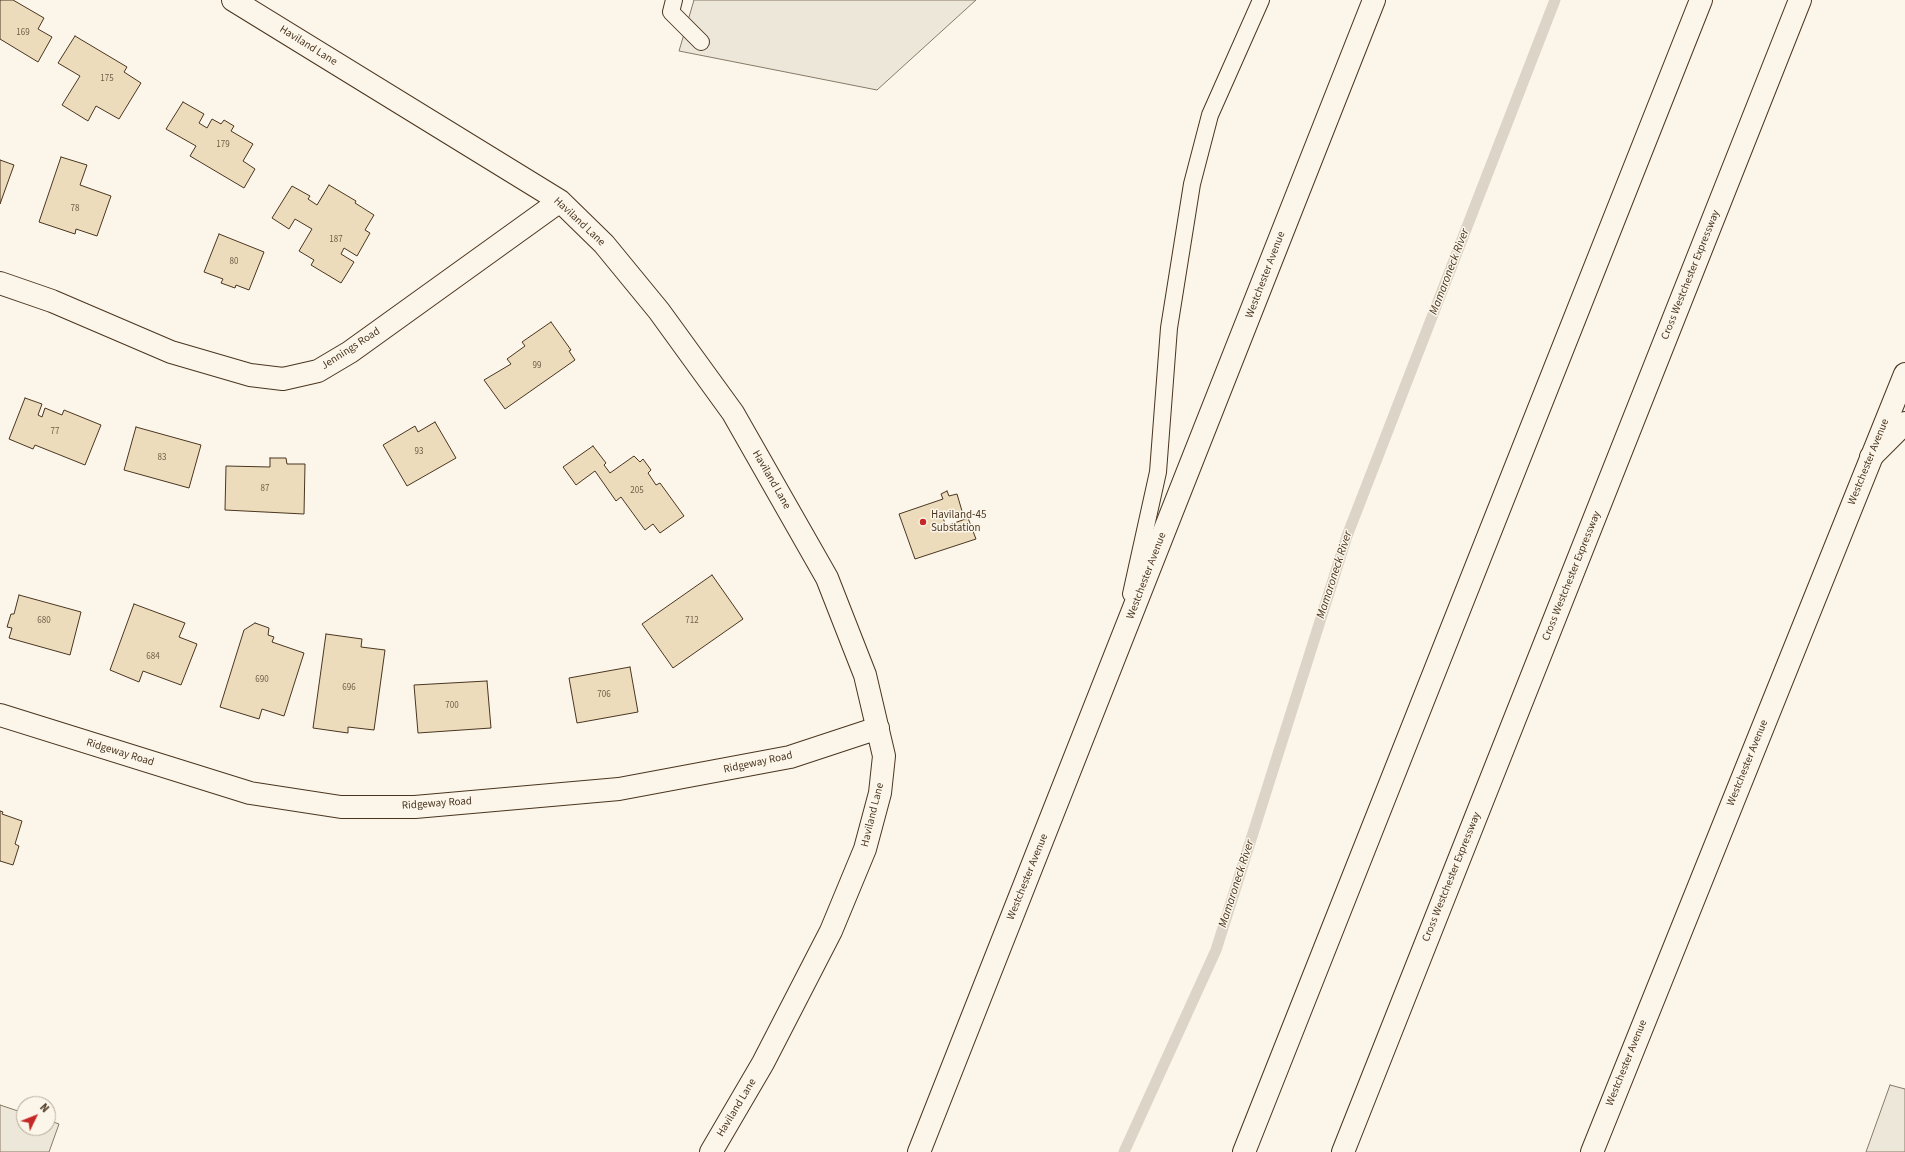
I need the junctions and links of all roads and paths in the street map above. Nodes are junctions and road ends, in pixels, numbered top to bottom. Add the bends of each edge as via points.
1 (233, 0) edge
2 (674, 0) edge
3 (1261, 0) edge
4 (1374, 0) edge
5 (1701, 0) edge
6 (1800, 0) edge
7 (701, 42) dead end
8 (560, 201) junction
9 (0, 283) edge
10 (1905, 374) edge
11 (1905, 423) edge
12 (1871, 457) junction
13 (1120, 646) junction
14 (0, 715) edge
15 (878, 728) junction
16 (711, 1152) edge
17 (919, 1152) edge
18 (1244, 1152) edge
19 (1343, 1152) edge
20 (1592, 1152) edge

1 - 8 main road, Haviland Lane
2 - 7 lane via 671,12
3 - 13 lane via 1210,115 1192,184 1169,328 1158,472
4 - 13 main road, Westchester Avenue
5 - 18 main road
6 - 19 main road, Cross Westchester Expressway
8 - 9 main road, Jennings Road via 350,352 318,371 283,379 250,375 171,352 52,301
8 - 15 main road, Haviland Lane via 604,244 654,305 733,414 827,578 865,675
10 - 12 main road, Westchester Avenue
11 - 12 main road
12 - 20 main road, Westchester Avenue
13 - 17 main road, Westchester Avenue
14 - 15 main road, Ridgeway Road via 250,794 341,807 415,807 619,789 790,757
15 - 16 main road, Haviland Lane via 884,756 880,794 865,849 831,931 764,1063

